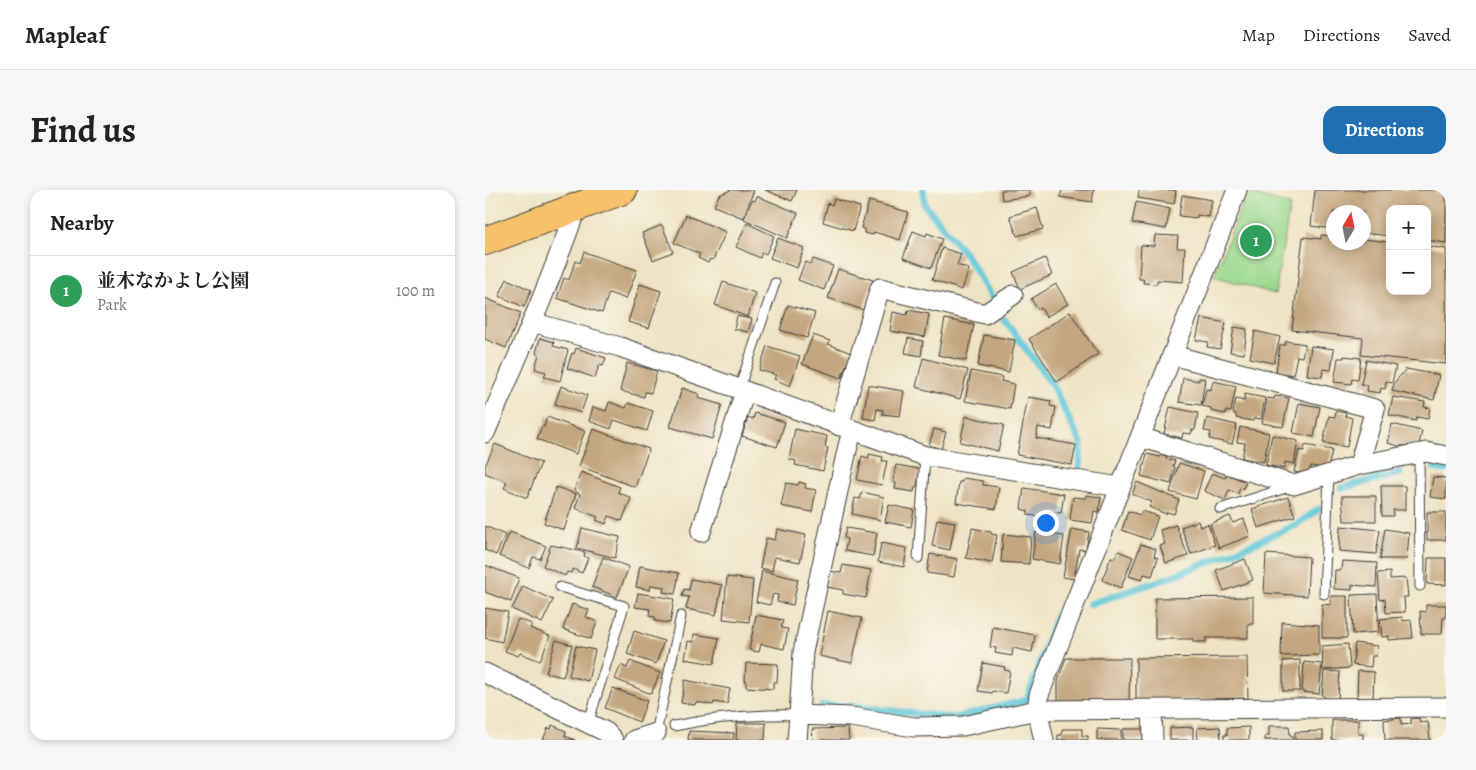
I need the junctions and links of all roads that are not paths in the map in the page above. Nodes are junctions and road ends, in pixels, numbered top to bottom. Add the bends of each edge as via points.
1 (623, 190) edge
2 (1237, 190) edge
3 (577, 206) junction
4 (485, 241) edge
5 (775, 282) dead end
6 (1013, 296) dead end
7 (532, 322) junction
8 (1172, 355) junction
9 (742, 390) junction
10 (845, 428) junction
11 (485, 432) edge
12 (1140, 437) junction
13 (1419, 454) junction
14 (925, 456) junction
15 (1446, 456) edge
16 (1359, 465) junction
17 (1329, 474) junction
18 (1294, 485) junction
19 (1121, 488) junction
20 (1220, 509) dead end
21 (701, 532) dead end
22 (918, 558) dead end
23 (1421, 586) dead end
24 (560, 587) dead end
25 (1324, 594) dead end
26 (681, 616) dead end
27 (485, 673) edge
28 (1446, 707) edge
29 (1152, 709) junction
30 (1037, 710) junction
31 (799, 715) junction
32 (588, 724) junction
33 (674, 726) dead end
34 (656, 733) joint
35 (913, 733) edge
36 (613, 740) edge
37 (634, 740) edge
38 (797, 740) edge
39 (1044, 740) edge
40 (1153, 740) edge

1 - 3 main road
2 - 8 street
3 - 4 main road
3 - 7 street
5 - 9 lane
6 - 10 street via 985,314 880,288
7 - 9 street via 620,347
7 - 11 street
8 - 12 street
8 - 16 street via 1375,408
9 - 10 street
9 - 21 street
10 - 14 street
10 - 31 street via 847,450 803,652
12 - 18 street
12 - 19 street
13 - 15 street via 1426,452
13 - 16 street
13 - 23 lane
14 - 19 street
14 - 22 lane
16 - 17 street
17 - 18 street
17 - 25 lane
18 - 20 lane
19 - 30 street via 1039,695
24 - 32 lane via 623,606
26 - 34 lane
27 - 32 street
28 - 29 street
29 - 30 street
29 - 40 street
30 - 35 street
30 - 39 street
31 - 33 lane via 739,715
31 - 35 street via 851,717
31 - 38 street
32 - 36 street via 606,732
34 - 37 street

